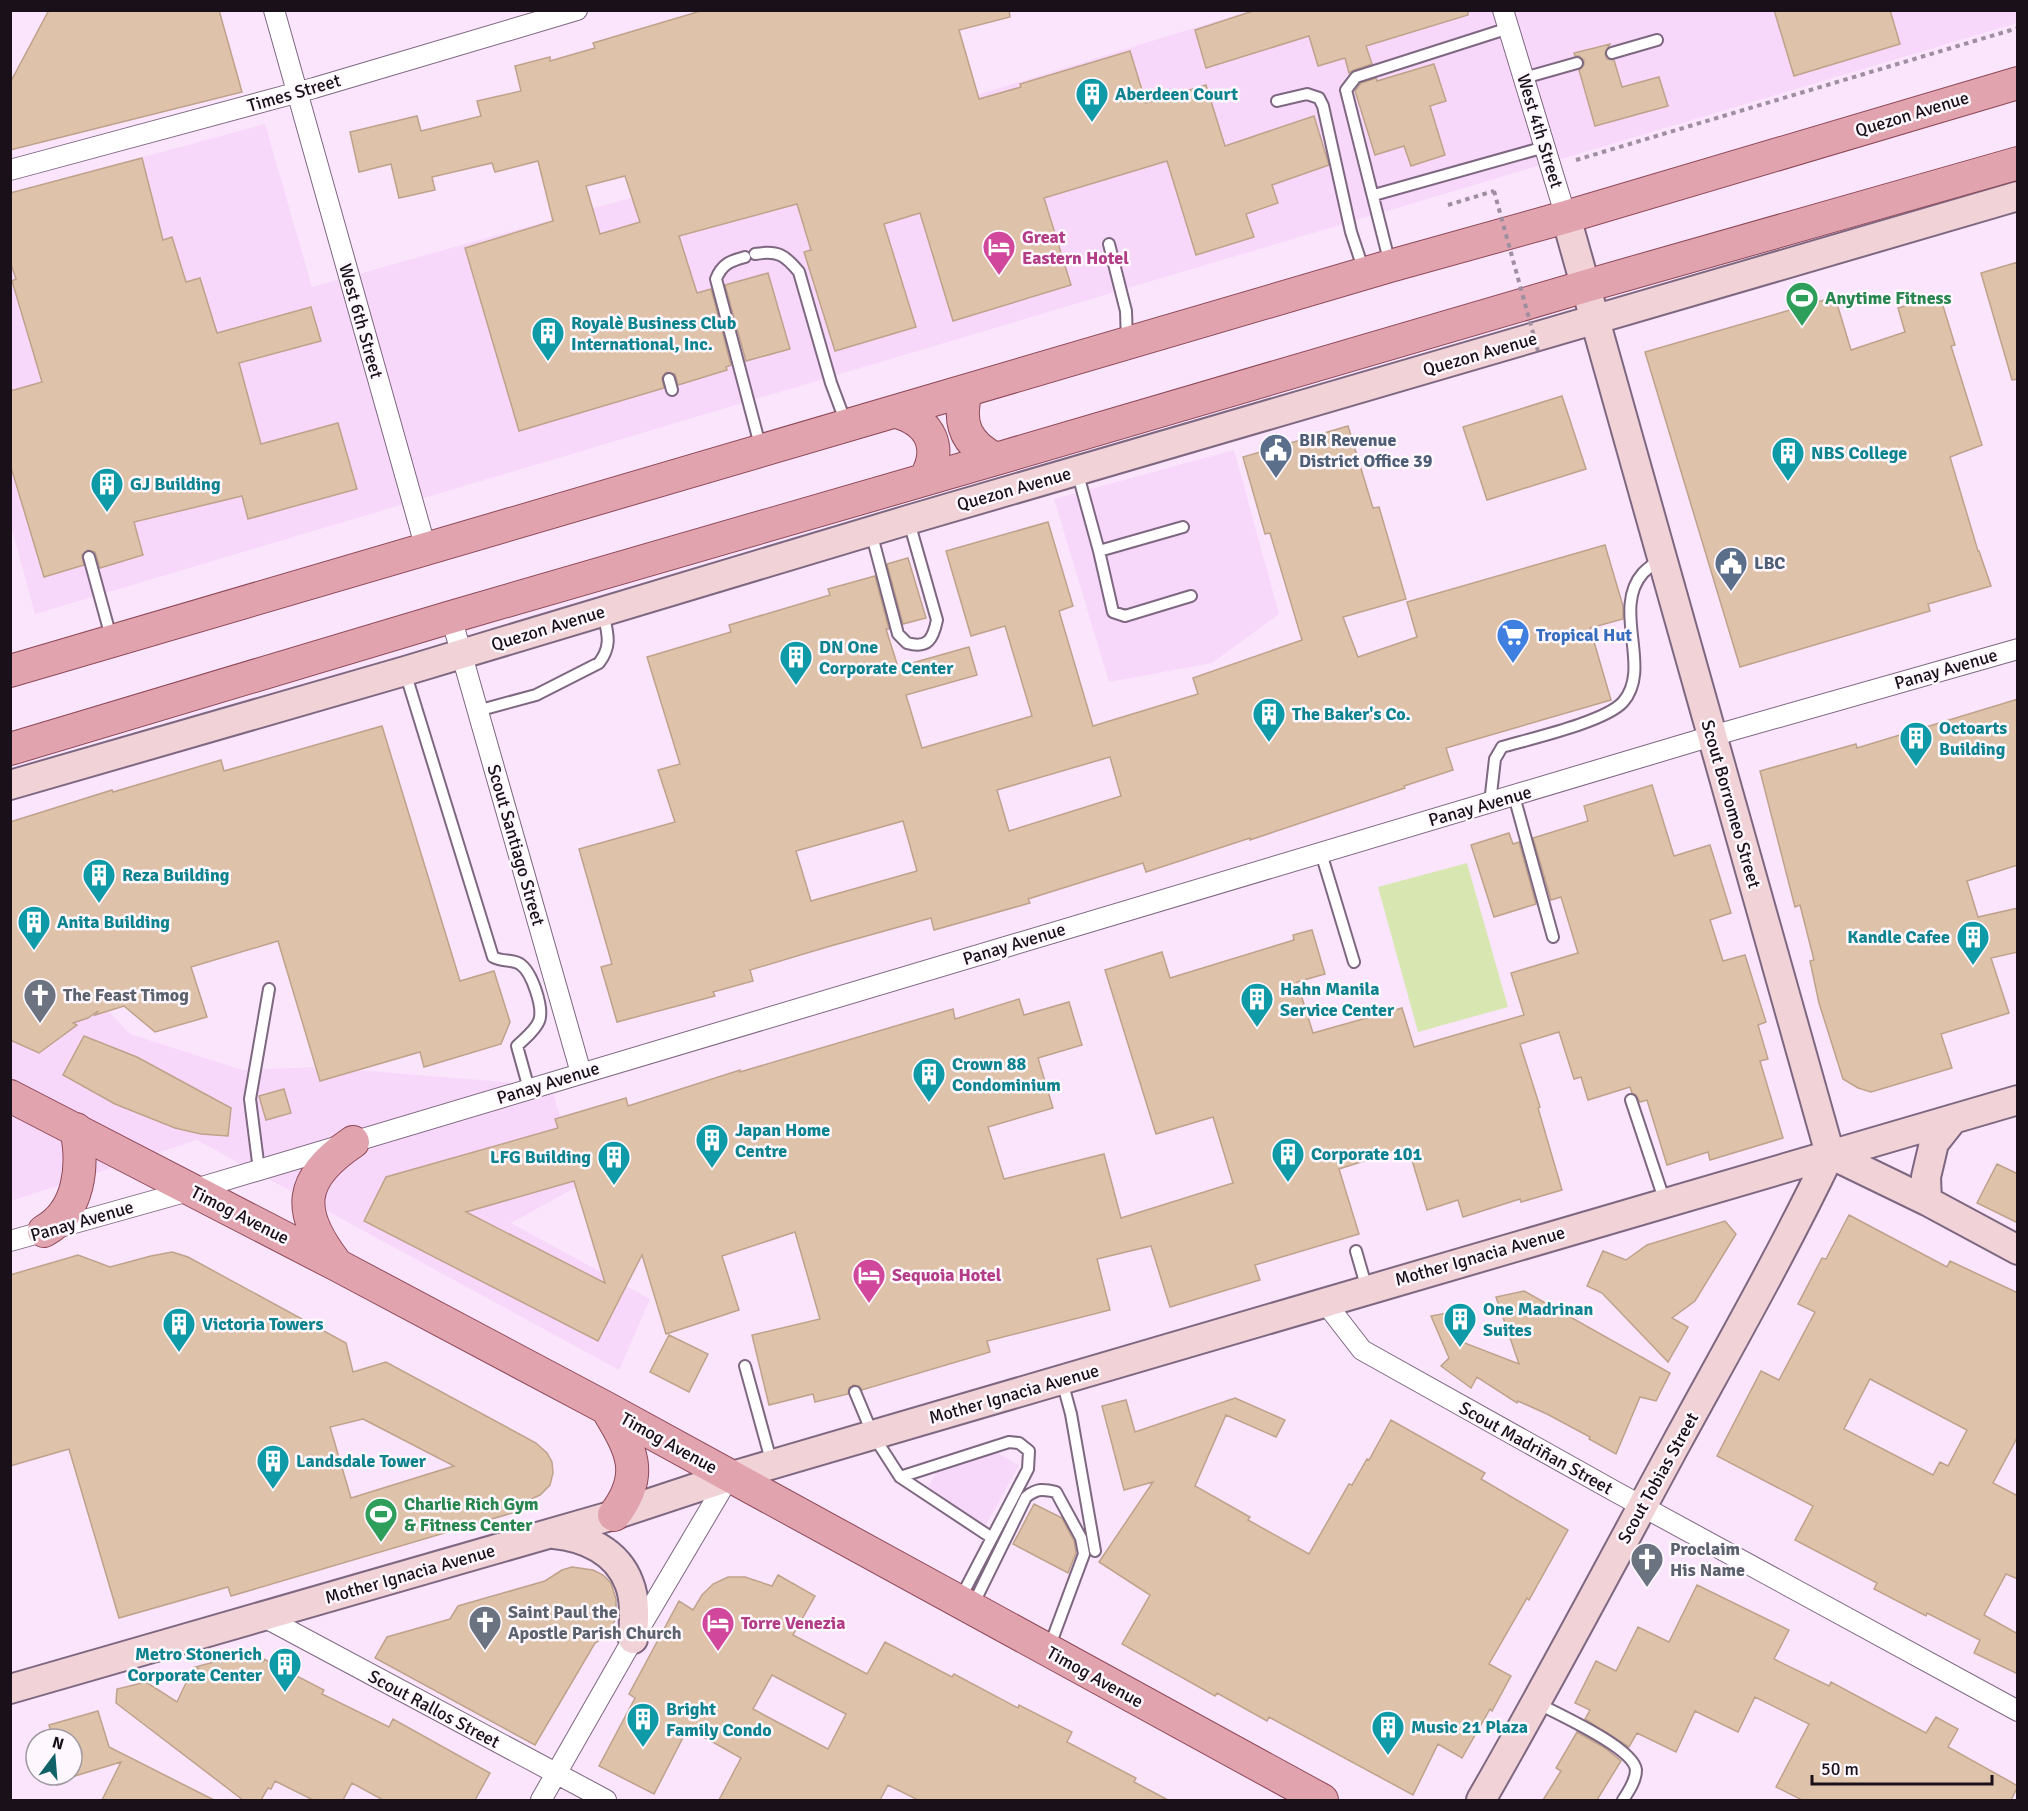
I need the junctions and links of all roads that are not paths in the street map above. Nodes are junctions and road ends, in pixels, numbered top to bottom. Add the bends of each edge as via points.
1 (274, 10) edge
2 (577, 10) edge
3 (1506, 19) edge
4 (1657, 40) dead end
5 (1612, 53) dead end
6 (1577, 63) dead end
7 (1524, 78) junction
8 (2018, 83) edge
9 (297, 93) junction
10 (1277, 100) dead end
11 (1545, 147) junction
12 (2018, 163) edge
13 (10, 170) edge
14 (1374, 195) junction
15 (2018, 196) edge
16 (1566, 217) junction
17 (1109, 244) dead end
18 (1576, 252) joint
19 (1377, 270) junction
20 (1586, 286) junction
21 (1594, 321) junction
22 (1127, 344) junction
23 (966, 392) junction
24 (897, 412) junction
25 (847, 426) junction
26 (762, 450) junction
27 (996, 459) junction
28 (1077, 471) junction
29 (925, 479) junction
30 (908, 520) junction
31 (1183, 526) dead end
32 (870, 532) junction
33 (426, 549) junction
34 (1099, 551) junction
35 (89, 557) dead end
36 (1661, 558) junction
37 (1191, 596) dead end
38 (603, 612) junction
39 (451, 617) junction
40 (112, 641) junction
41 (2018, 649) edge
42 (461, 654) junction
43 (10, 671) edge
44 (405, 671) junction
45 (477, 711) junction
46 (1712, 736) junction
47 (10, 749) edge
48 (10, 785) edge
49 (1514, 796) junction
50 (1490, 803) junction
51 (1321, 853) junction
52 (1553, 937) dead end
53 (1354, 962) dead end
54 (269, 989) dead end
55 (581, 1073) junction
56 (529, 1089) junction
57 (10, 1096) edge
58 (1631, 1100) dead end
59 (2018, 1100) edge
60 (1953, 1119) junction
61 (76, 1129) junction
62 (353, 1142) junction
63 (1830, 1154) junction
64 (259, 1170) junction
65 (192, 1190) junction
66 (1928, 1201) junction
67 (1665, 1202) junction
68 (44, 1231) junction
69 (10, 1241) edge
70 (2018, 1250) edge
71 (1356, 1251) dead end
72 (337, 1265) junction
73 (1368, 1289) junction
74 (1324, 1301) junction
75 (745, 1366) dead end
76 (1062, 1380) junction
77 (855, 1392) dead end
78 (606, 1408) junction
79 (873, 1435) junction
80 (772, 1464) junction
81 (729, 1477) junction
82 (900, 1477) junction
83 (1642, 1506) junction
84 (614, 1515) junction
85 (549, 1533) junction
86 (992, 1538) junction
87 (1095, 1551) dead end
88 (965, 1605) junction
89 (262, 1616) junction
90 (633, 1639) junction
91 (1048, 1651) junction
92 (10, 1689) edge
93 (1537, 1703) junction
94 (2018, 1711) edge
95 (556, 1774) junction
96 (542, 1800) edge
97 (606, 1800) edge
98 (1322, 1800) edge
99 (1481, 1800) edge
100 (1623, 1800) edge

1 - 9 street, West 6th Street
2 - 9 street, Times Street
3 - 7 street, West 4th Street
3 - 14 lane via 1462,44 1356,77 1350,83 1346,90 1349,105
4 - 5 lane
6 - 7 lane
7 - 11 street, West 4th Street
8 - 16 main road, Quezon Avenue
9 - 13 street, Times Street
9 - 33 street, West 6th Street
10 - 19 lane via 1307,94 1319,98 1351,232
11 - 14 lane
11 - 16 street, West 4th Street
12 - 20 main road, Quezon Avenue
14 - 19 lane
15 - 21 street, Quezon Avenue
16 - 18 street, West 4th Street
16 - 19 main road, Quezon Avenue
17 - 22 lane via 1126,311
18 - 20 street, Scout Borromeo Street
19 - 22 main road, Quezon Avenue
20 - 21 street, Scout Borromeo Street
20 - 27 main road, Quezon Avenue
21 - 28 street, Quezon Avenue
21 - 36 street, Scout Borromeo Street
22 - 23 main road, Quezon Avenue
23 - 24 main road, Quezon Avenue
23 - 27 main road via 964,427 976,447
24 - 25 main road, Quezon Avenue
24 - 29 main road via 920,422 928,432 934,456
25 - 26 main road, Quezon Avenue
25 - 26 lane via 799,272 778,254 769,251 750,255 728,262 716,279
26 - 33 main road, Quezon Avenue
27 - 29 main road, Quezon Avenue
28 - 30 street, Quezon Avenue
28 - 34 lane
29 - 39 main road, Quezon Avenue
30 - 32 street, Quezon Avenue
30 - 32 lane via 937,620 934,634 921,645 907,643 898,633
31 - 34 lane
32 - 38 street, Quezon Avenue
33 - 40 main road, Quezon Avenue
34 - 37 lane via 1113,612 1125,616
35 - 40 lane
36 - 46 street, Scout Borromeo Street
36 - 50 lane via 1642,574 1630,603 1634,665 1631,686 1622,703 1598,718 1502,747 1495,759
38 - 42 street, Quezon Avenue
38 - 45 lane via 609,638 606,654 599,663 536,695
39 - 42 street, Scout Santiago Street
39 - 47 main road, Quezon Avenue
40 - 43 main road, Quezon Avenue
41 - 46 street, Panay Avenue
42 - 44 street, Quezon Avenue
42 - 45 street, Scout Santiago Street
44 - 48 street, Quezon Avenue
44 - 56 lane via 493,957 519,963 536,992 539,1021 517,1046
45 - 55 street, Scout Santiago Street
46 - 49 street, Panay Avenue
46 - 63 street, Scout Borromeo Street
49 - 50 street, Panay Avenue
49 - 52 lane
50 - 51 street, Panay Avenue
51 - 53 lane
51 - 55 street, Panay Avenue
54 - 64 lane via 250,1099
55 - 56 street, Panay Avenue
56 - 62 street, Panay Avenue
57 - 61 main road, Timog Avenue
58 - 67 lane
59 - 60 street, Mother Ignacia Avenue
60 - 63 street, Mother Ignacia Avenue
60 - 66 street via 1934,1143 1926,1177
61 - 65 main road, Timog Avenue
61 - 68 main road via 80,1150 78,1184 65,1211
62 - 64 street, Panay Avenue
62 - 72 main road via 323,1167 309,1194 308,1209 316,1235
63 - 66 street
63 - 67 street, Mother Ignacia Avenue
63 - 83 street, Scout Tobias Street via 1793,1231
64 - 65 street, Panay Avenue
65 - 68 street, Panay Avenue
65 - 72 main road, Timog Avenue
66 - 70 street
67 - 73 street, Mother Ignacia Avenue
68 - 69 street, Panay Avenue
71 - 73 lane
72 - 78 main road, Timog Avenue
73 - 74 street, Mother Ignacia Avenue
74 - 76 street, Mother Ignacia Avenue
74 - 83 street, Scout Madriñan Street via 1362,1350
75 - 80 lane
76 - 79 street, Mother Ignacia Avenue
76 - 87 lane
77 - 79 lane
78 - 81 main road, Timog Avenue
78 - 84 main road via 626,1442 633,1464 627,1495
79 - 80 street, Mother Ignacia Avenue
79 - 82 lane
80 - 81 street, Mother Ignacia Avenue
81 - 84 street, Mother Ignacia Avenue
81 - 88 main road, Timog Avenue
81 - 90 street
82 - 86 lane
82 - 86 lane via 1009,1442 1019,1443 1029,1451 1028,1469
83 - 93 street, Scout Tobias Street
83 - 94 street, Scout Madriñan Street
84 - 85 street, Mother Ignacia Avenue
85 - 89 street, Mother Ignacia Avenue
85 - 90 street via 588,1541 615,1561 630,1584
86 - 88 lane
88 - 91 main road, Timog Avenue
88 - 91 lane via 1026,1497 1044,1489 1056,1492 1081,1538 1084,1554
89 - 92 street, Mother Ignacia Avenue
89 - 95 street, Scout Rallos Street
90 - 95 street
91 - 98 main road, Timog Avenue
93 - 99 street, Scout Tobias Street
93 - 100 lane via 1618,1747 1632,1760 1636,1772
95 - 96 street
95 - 97 street, Scout Rallos Street

